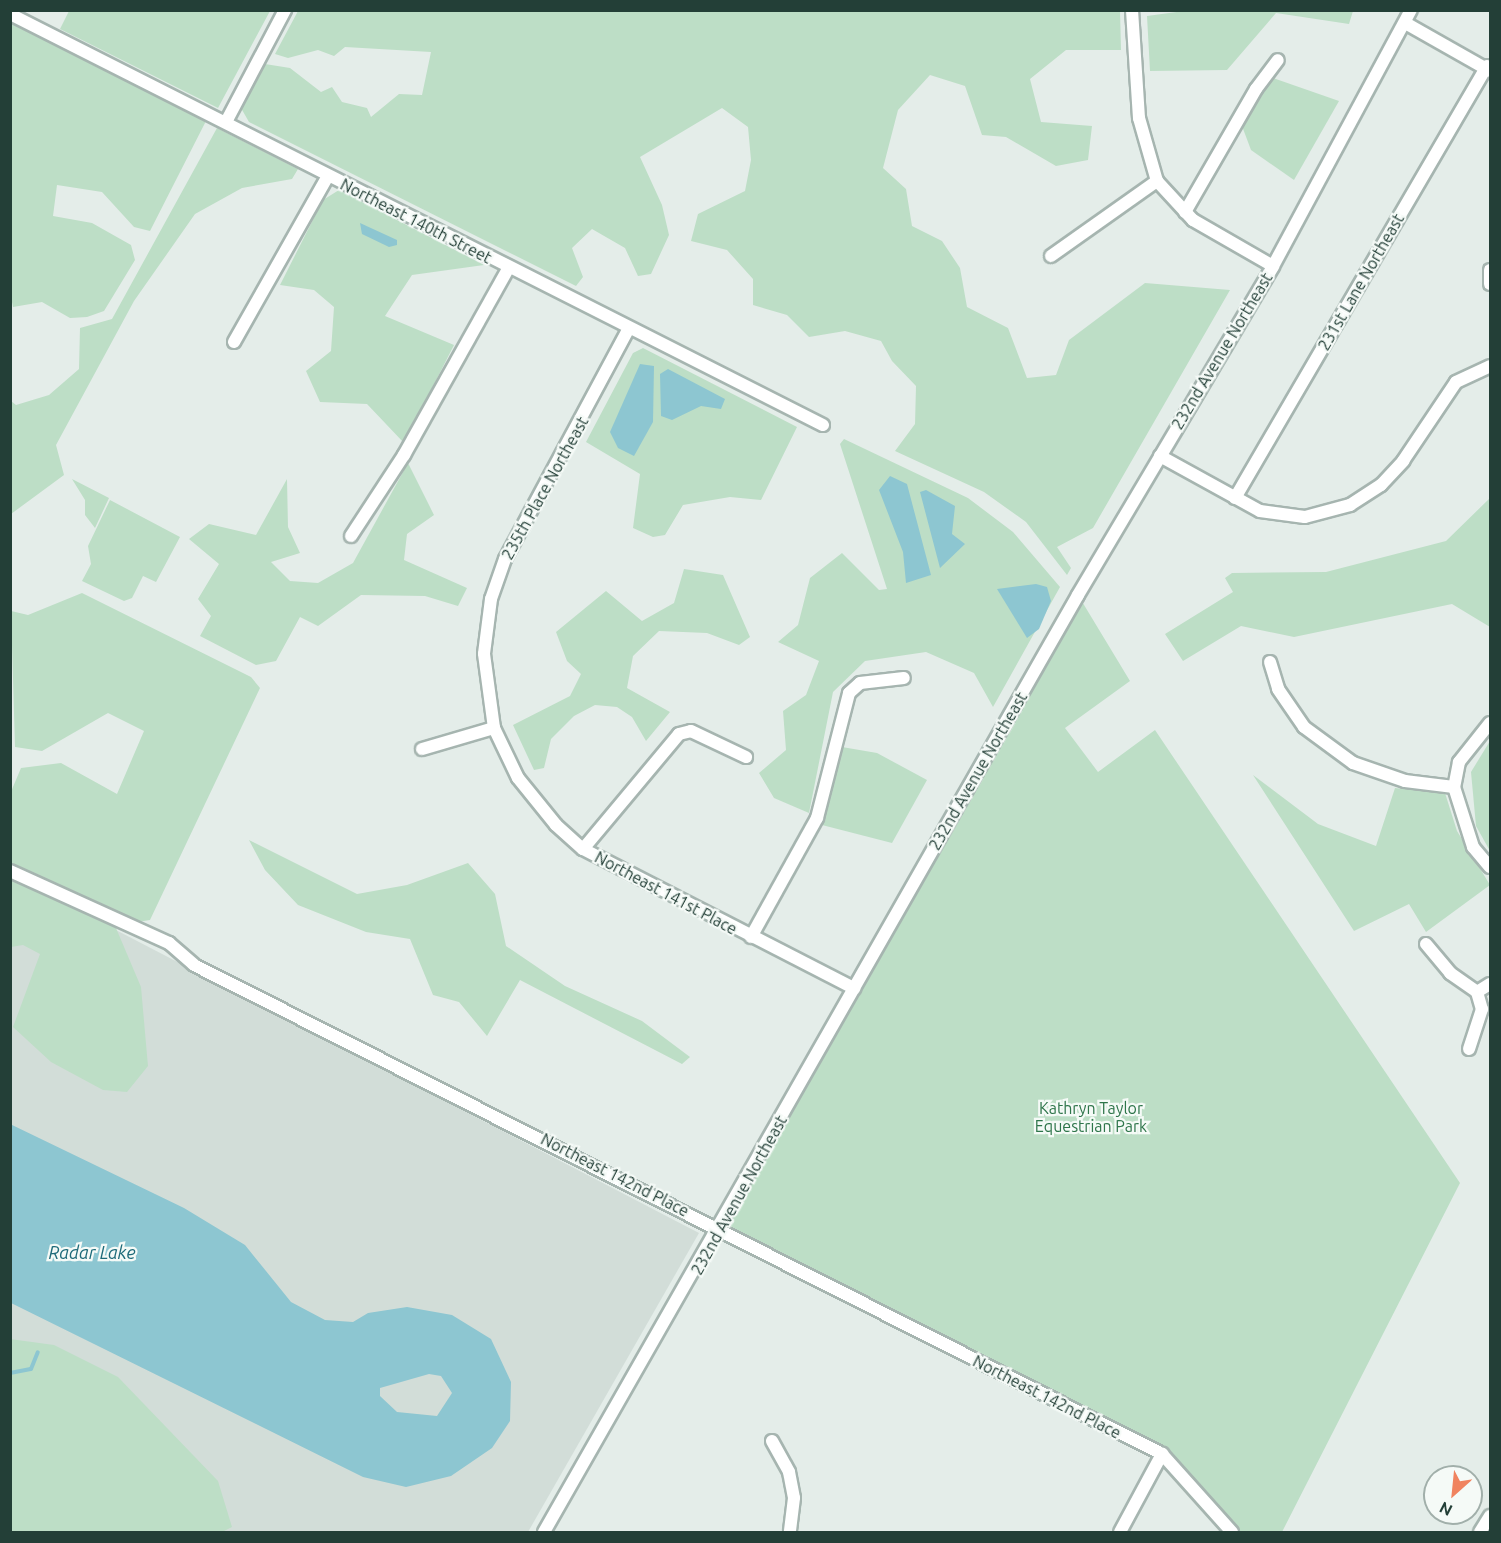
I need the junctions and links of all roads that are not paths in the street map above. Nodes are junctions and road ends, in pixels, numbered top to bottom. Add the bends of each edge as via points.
1 (285, 10) edge
2 (1132, 10) edge
3 (1411, 10) edge
4 (10, 14) edge
5 (1407, 24) junction
6 (1278, 60) dead end
7 (1489, 69) edge
8 (226, 122) junction
9 (328, 176) junction
10 (1157, 181) junction
11 (1185, 212) junction
12 (1051, 256) dead end
13 (1273, 266) junction
14 (509, 267) junction
15 (1491, 270) edge
16 (1491, 284) edge
17 (629, 328) junction
18 (234, 342) dead end
19 (1491, 366) edge
20 (823, 425) dead end
21 (1160, 456) junction
22 (1235, 498) junction
23 (351, 536) dead end
24 (1270, 662) dead end
25 (904, 678) dead end
26 (1491, 723) edge
27 (494, 728) junction
28 (422, 749) dead end
29 (746, 757) dead end
30 (1454, 787) junction
31 (583, 849) junction
32 (1491, 867) edge
33 (10, 871) edge
34 (751, 937) junction
35 (1426, 944) dead end
36 (1491, 984) edge
37 (854, 988) junction
38 (1477, 992) junction
39 (1469, 1049) dead end
40 (719, 1233) junction
41 (772, 1441) dead end
42 (1162, 1454) junction
43 (1491, 1516) edge
44 (544, 1533) edge
45 (790, 1533) edge
46 (1120, 1533) edge
47 (1232, 1533) edge
48 (1480, 1533) edge

1 - 8 street
2 - 10 street via 1139,118
3 - 5 street, 232nd Avenue Northeast
4 - 8 street, Northeast 140th Street
5 - 7 street
5 - 13 street, 232nd Avenue Northeast
6 - 11 street via 1256,89
7 - 22 street, 231st Lane Northeast
8 - 9 street, Northeast 140th Street
9 - 14 street, Northeast 140th Street
9 - 18 street
10 - 11 street
10 - 12 street
11 - 13 street
13 - 21 street, 232nd Avenue Northeast
14 - 17 street, Northeast 140th Street
14 - 23 street via 404,455
15 - 16 street
17 - 20 street, Northeast 140th Street
17 - 27 street, 235th Place Northeast via 505,559 491,599 484,654
19 - 22 street via 1456,382 1403,460 1381,485 1350,505 1305,517 1260,511
21 - 22 street
21 - 37 street, 232nd Avenue Northeast
24 - 30 street via 1278,689 1304,727 1353,763 1405,782
25 - 34 street via 860,683 849,693 818,818
26 - 30 street via 1459,762
27 - 28 street
27 - 31 street, Northeast 141st Place via 518,778 556,825
29 - 31 street via 691,731 679,734
30 - 32 street via 1473,847
31 - 34 street, Northeast 141st Place
33 - 40 street, Northeast 142nd Place via 169,943 194,965 439,1084
34 - 37 street, Northeast 141st Place
35 - 38 street via 1450,973
36 - 38 street
37 - 40 street, 232nd Avenue Northeast
38 - 39 street via 1482,1009
40 - 42 street, Northeast 142nd Place
40 - 44 street, 232nd Avenue Northeast
41 - 45 street via 791,1480
42 - 46 street
42 - 47 street, Northeast 142nd Place
43 - 48 street

